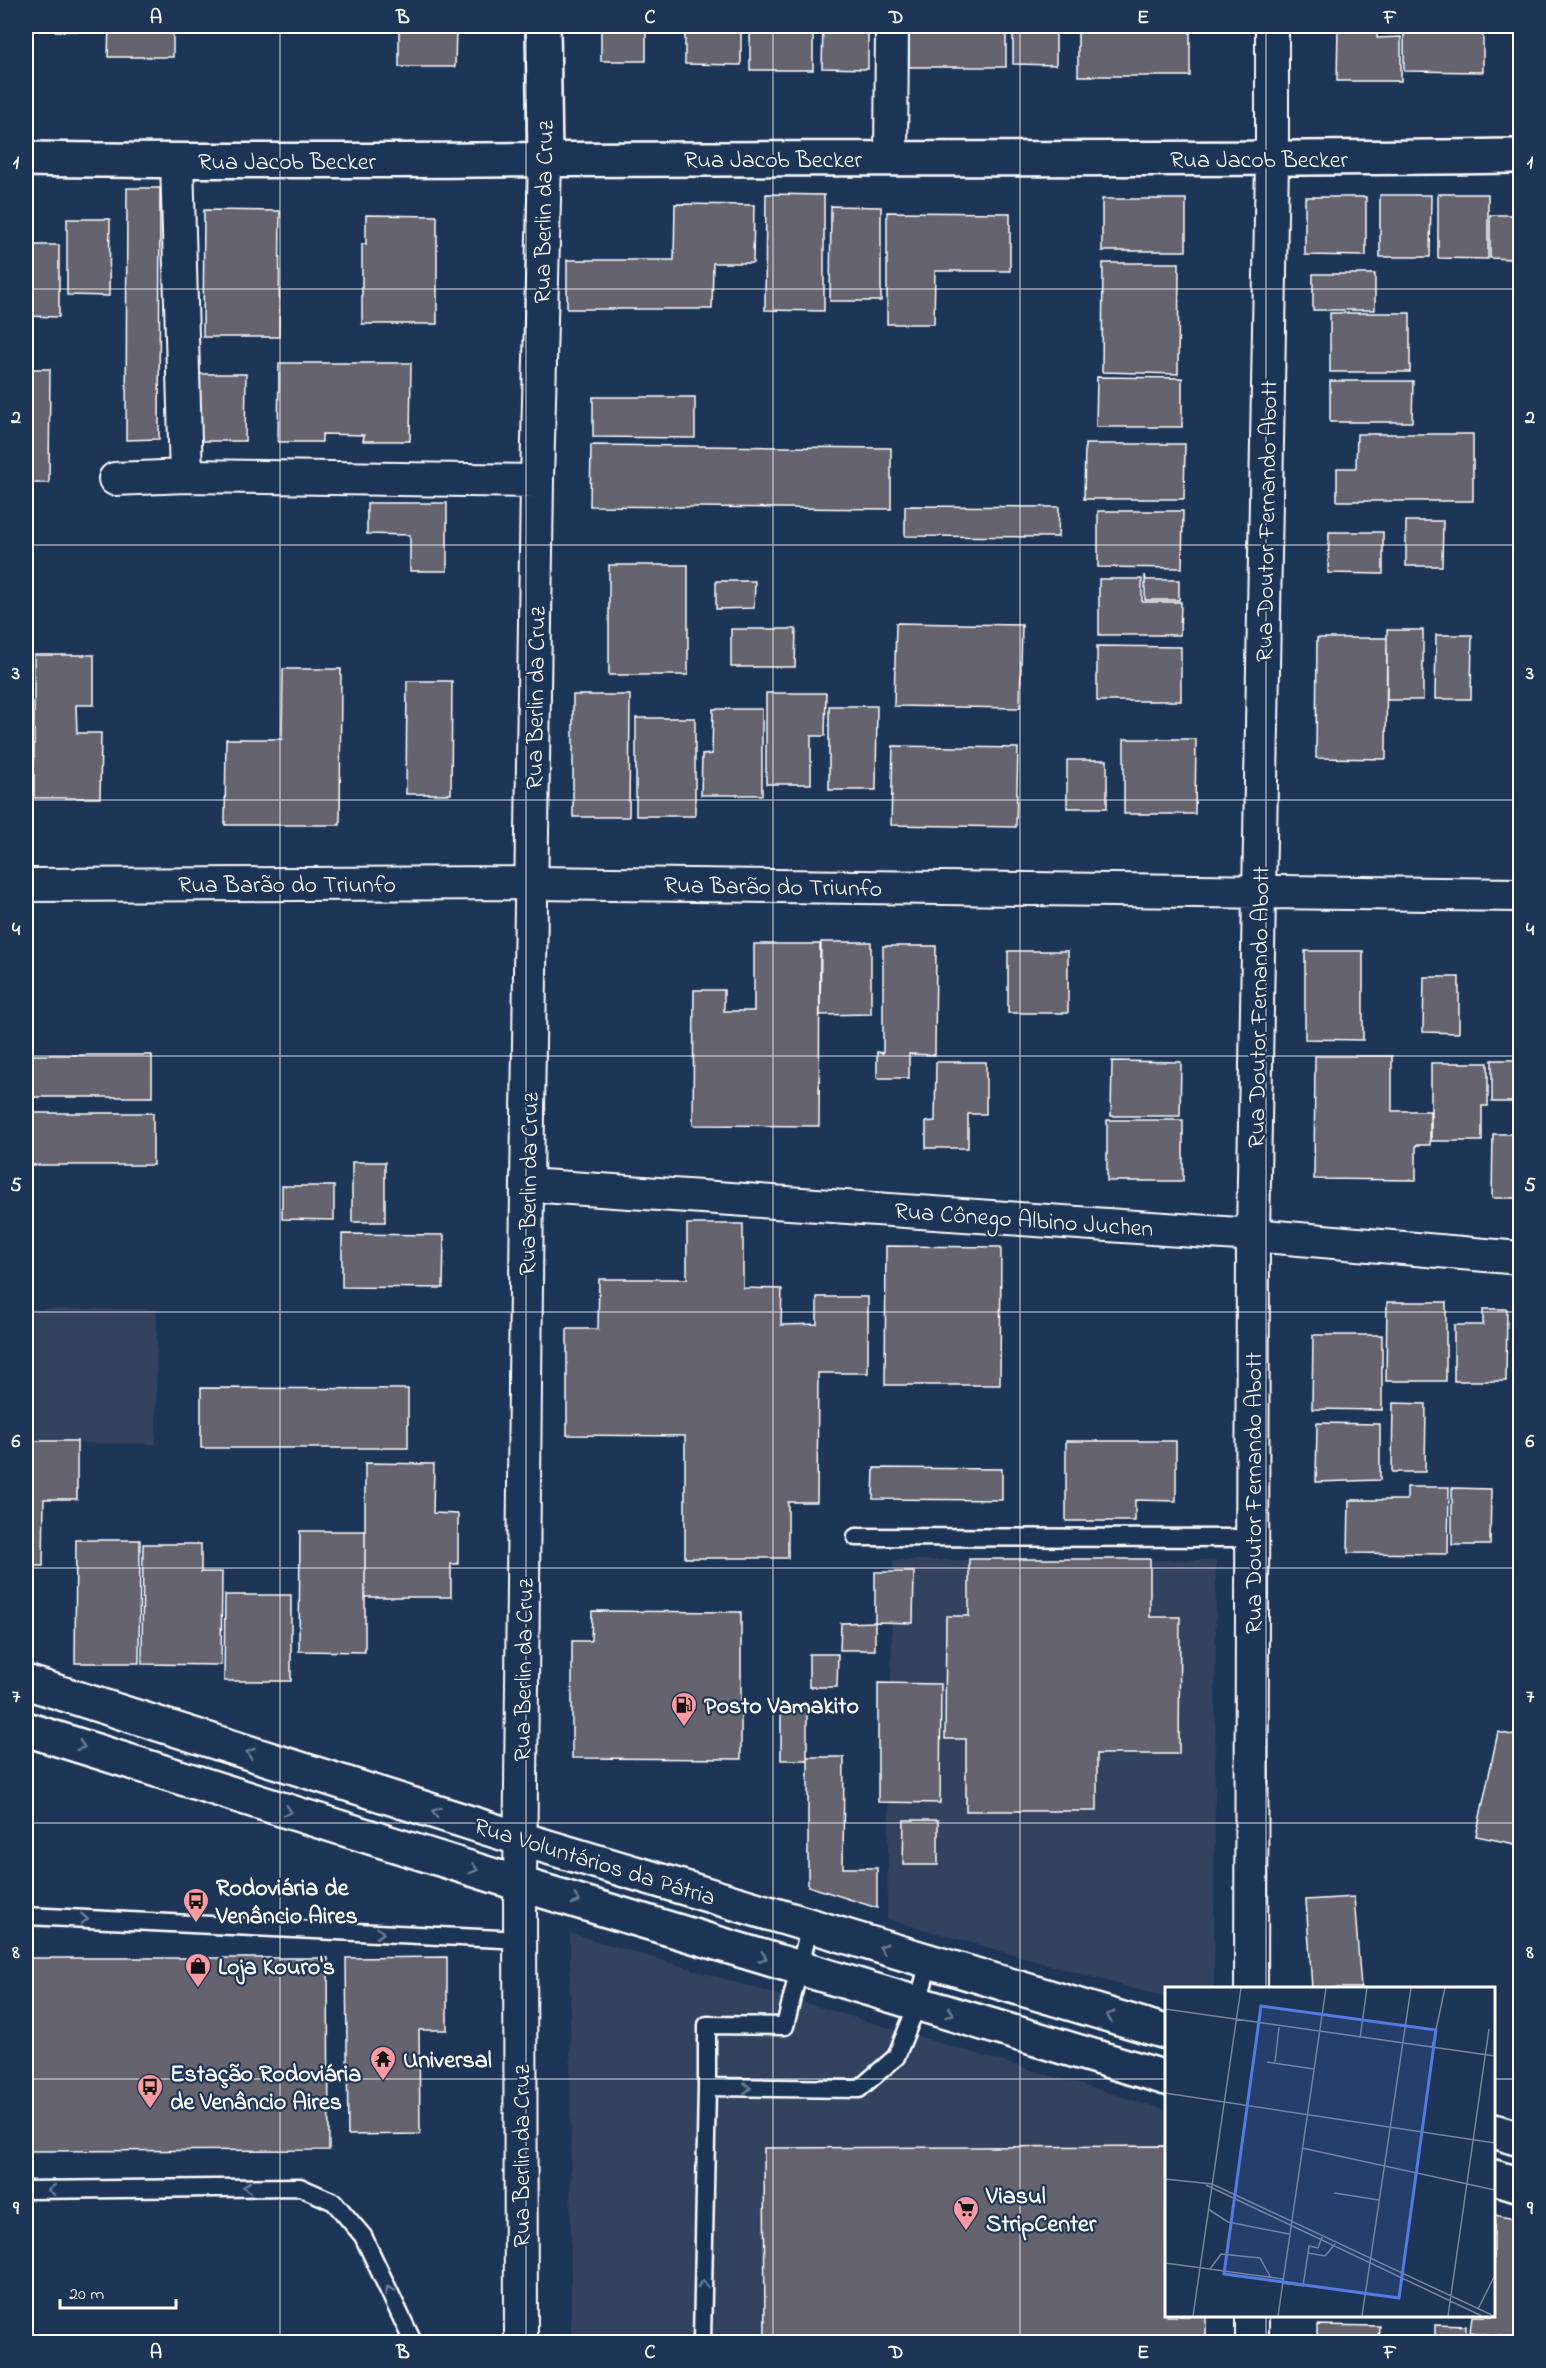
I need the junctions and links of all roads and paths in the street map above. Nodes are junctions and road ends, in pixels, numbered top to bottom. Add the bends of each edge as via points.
1 (543, 26) edge
2 (892, 26) edge
3 (1272, 26) edge
4 (1521, 156) edge
5 (891, 158) junction
6 (26, 159) edge
7 (545, 159) junction
8 (1272, 160) junction
9 (177, 162) junction
10 (186, 476) junction
11 (115, 478) dead end
12 (537, 481) junction
13 (533, 883) junction
14 (26, 885) edge
15 (1260, 891) junction
16 (1521, 895) edge
17 (527, 1185) junction
18 (1254, 1235) junction
19 (1521, 1258) edge
20 (856, 1537) dead end
21 (1253, 1538) junction
22 (26, 1682) edge
23 (26, 1729) edge
24 (203, 1738) junction
25 (187, 1779) junction
26 (521, 1839) junction
27 (520, 1884) junction
28 (685, 1889) junction
29 (26, 1916) edge
30 (810, 1926) junction
31 (674, 1930) junction
32 (522, 1940) junction
33 (929, 1962) junction
34 (799, 1967) junction
35 (1251, 1987) edge
36 (918, 2003) junction
37 (1165, 2031) edge
38 (1165, 2077) edge
39 (706, 2087) junction
40 (1495, 2131) edge
41 (1521, 2139) edge
42 (1495, 2177) edge
43 (1521, 2185) edge
44 (26, 2190) edge
45 (1252, 2317) edge
46 (414, 2343) edge
47 (521, 2343) edge
48 (702, 2343) edge
49 (1252, 2343) edge

1 - 7 main road, Rua Berlin da Cruz
2 - 5 street
3 - 8 street, Rua Doutor Fernando Abott
4 - 8 main road, Rua Jacob Becker
5 - 7 main road, Rua Jacob Becker
5 - 8 main road, Rua Jacob Becker
6 - 9 main road, Rua Jacob Becker
7 - 9 main road, Rua Jacob Becker
7 - 12 street, Rua Berlin da Cruz
8 - 15 street, Rua Doutor Fernando Abott
9 - 10 street
10 - 11 street
10 - 12 street
12 - 13 street, Rua Berlin da Cruz
13 - 14 street, Rua Barão do Triunfo
13 - 15 street, Rua Barão do Triunfo
13 - 17 street, Rua Berlin da Cruz
15 - 16 street, Rua Barão do Triunfo
15 - 18 street, Rua Doutor Fernando Abott
17 - 18 street, Rua Cônego Albino Juchen
17 - 26 street, Rua Berlin da Cruz
18 - 19 street, Rua Cônego Albino Juchen
18 - 21 street, Rua Doutor Fernando Abott
20 - 21 lane
21 - 35 street, Rua Doutor Fernando Abott
22 - 24 main road, Rua Voluntários da Pátria
23 -> 25 main road, Rua Voluntários da Pátria
24 - 25 main road
26 -> 24 main road, Rua Voluntários da Pátria
25 -> 27 main road, Rua Voluntários da Pátria
26 - 27 street, Rua Berlin da Cruz
26 - 28 main road, Rua Voluntários da Pátria
27 -> 31 main road, Rua Voluntários da Pátria
27 - 32 street, Rua Berlin da Cruz
28 - 30 main road, Rua Voluntários da Pátria
28 - 31 main road
29 -> 32 lane
33 -> 30 main road, Rua Voluntários da Pátria
30 - 34 lane
31 -> 34 main road, Rua Voluntários da Pátria
32 - 47 street, Rua Berlin da Cruz
33 - 36 lane
37 -> 33 main road, Rua Voluntários da Pátria
34 - 36 main road, Rua Voluntários da Pátria
34 - 39 lane via 785,2026 707,2025
36 -> 38 main road, Rua Voluntários da Pátria
39 -> 36 lane via 859,2089 896,2057
48 -> 39 lane
40 - 41 main road
42 - 43 main road
46 -> 44 lane via 363,2236 334,2202 300,2187
45 - 49 street

